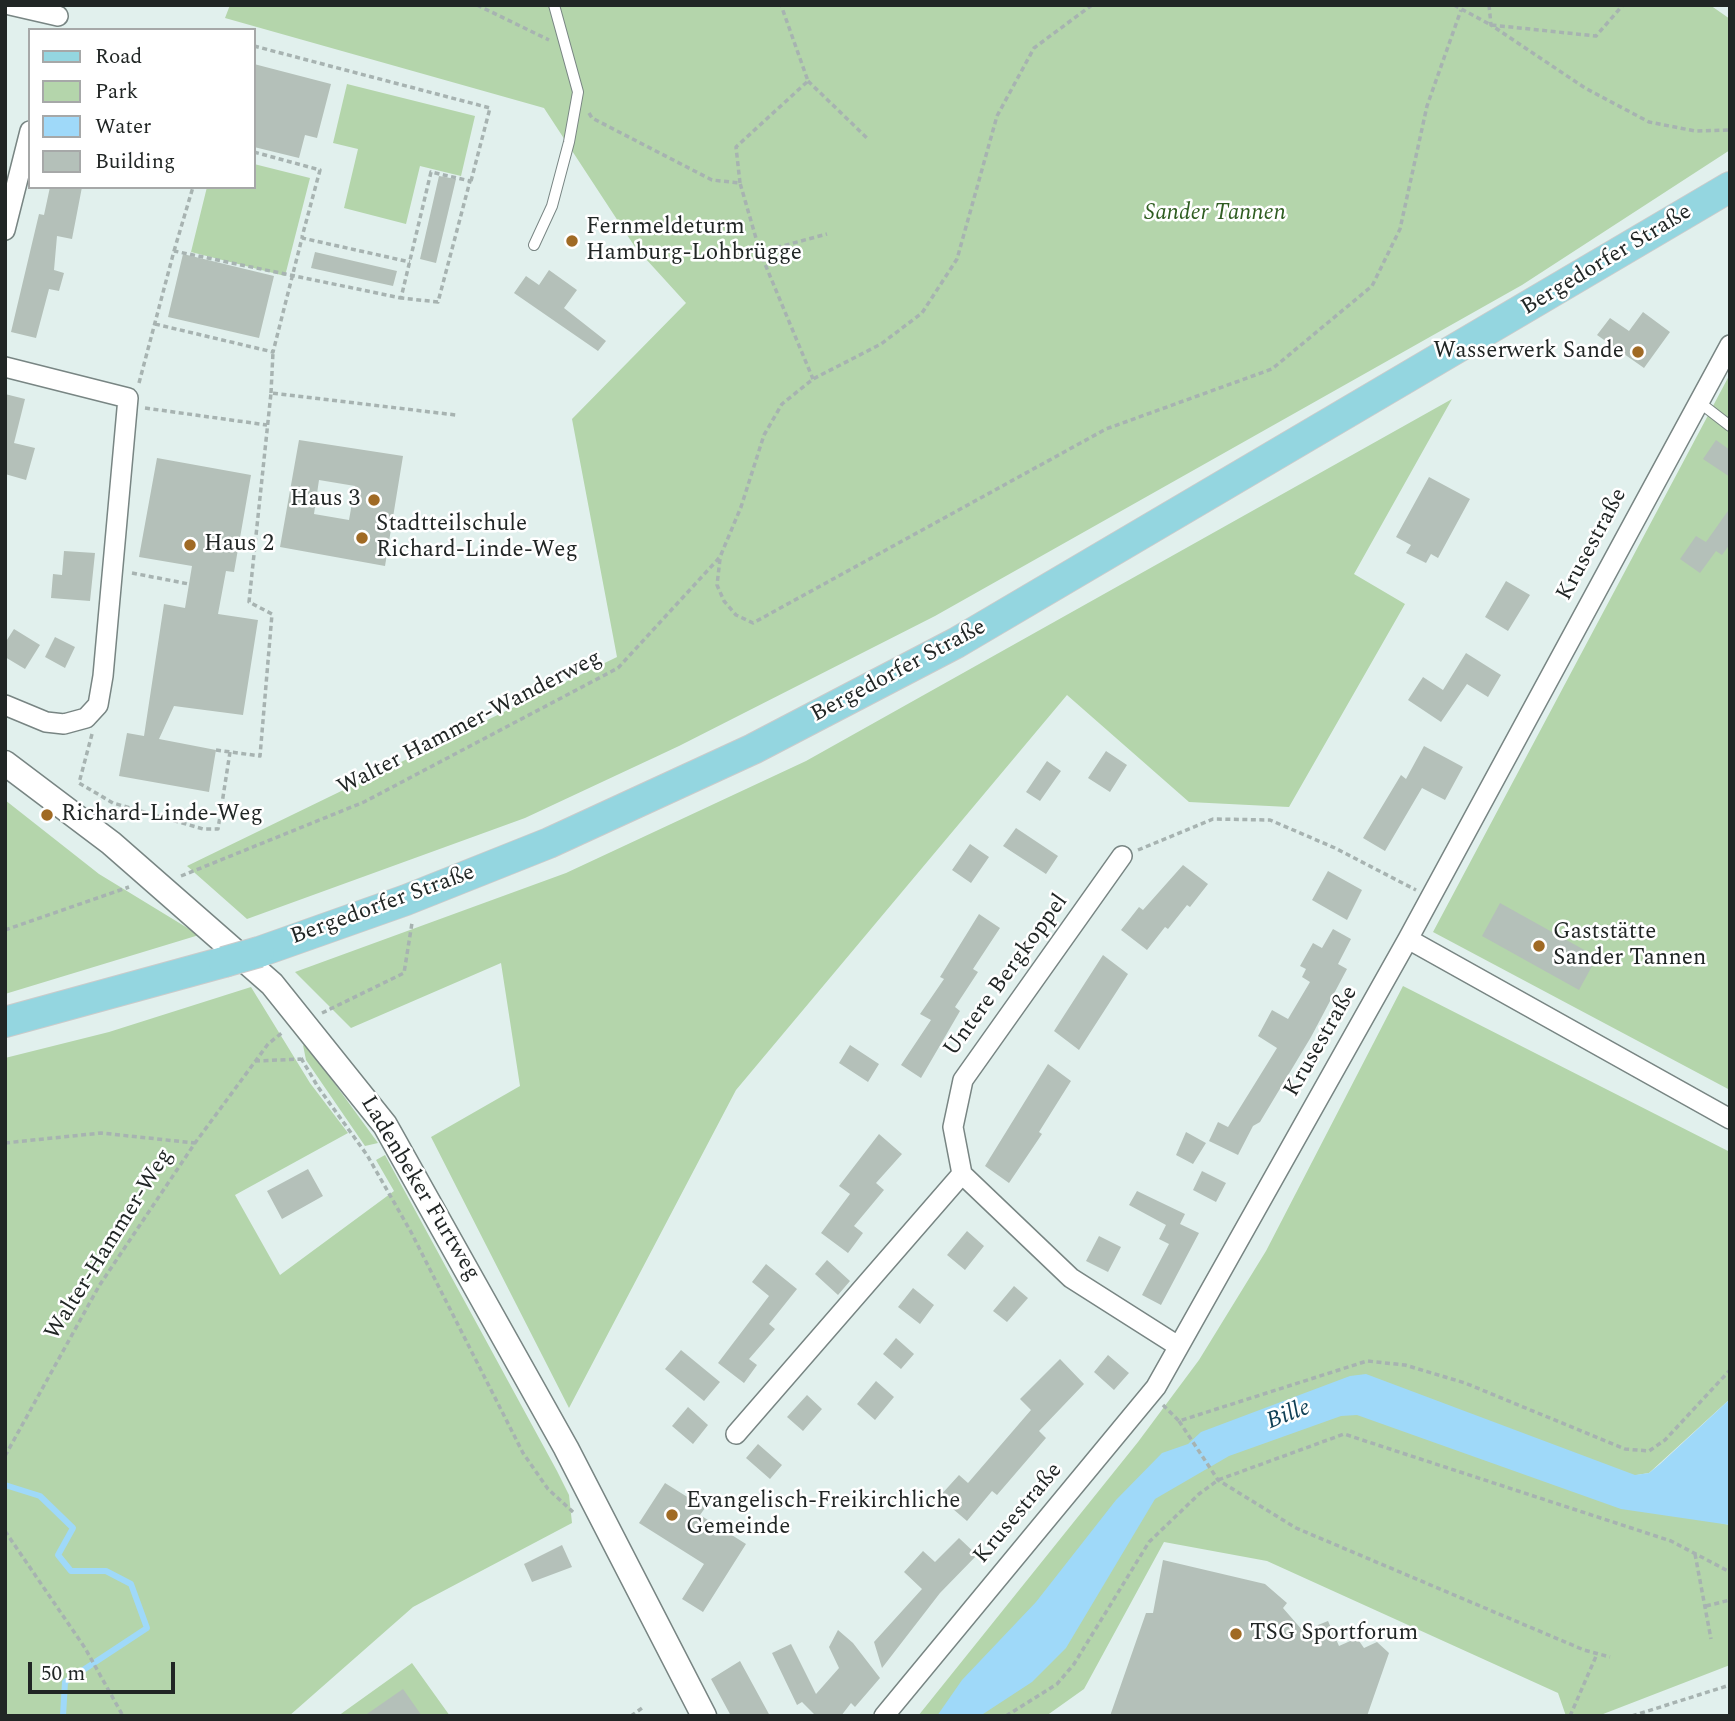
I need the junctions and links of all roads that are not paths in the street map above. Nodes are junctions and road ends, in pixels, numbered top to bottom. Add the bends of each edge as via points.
1 (10, 5) edge
2 (554, 5) edge
3 (58, 17) edge
4 (28, 139) edge
5 (1730, 187) edge
6 (5, 230) edge
7 (534, 245) dead end
8 (1730, 345) edge
9 (5, 367) edge
10 (1699, 402) junction
11 (1730, 426) edge
12 (5, 705) edge
13 (5, 763) edge
14 (1122, 856) road end
15 (1408, 939) junction
16 (235, 951) junction
17 (5, 1022) edge
18 (1730, 1119) edge
19 (962, 1174) junction
20 (1178, 1346) junction
21 (736, 1434) dead end
22 (704, 1716) edge
23 (884, 1716) edge

1 - 3 street
2 - 7 lane via 578,92 552,206
4 - 6 street
5 - 16 main road, Bergedorfer Straße via 956,643 754,749 549,843 406,900
8 - 10 street, Krusestraße
9 - 12 street via 128,398 102,693 93,711 78,722 55,724
10 - 11 lane
10 - 15 street, Krusestraße
13 - 16 street, Ladenbeker Furtweg via 111,842
14 - 19 street, Untere Bergkoppel via 963,1080 953,1127
15 - 18 street
15 - 20 street, Krusestraße
16 - 17 main road, Bergedorfer Straße
16 - 22 street, Ladenbeker Furtweg via 313,1018 386,1125 566,1448
19 - 20 street via 1071,1278
19 - 21 street
20 - 23 street, Krusestraße via 1151,1393

